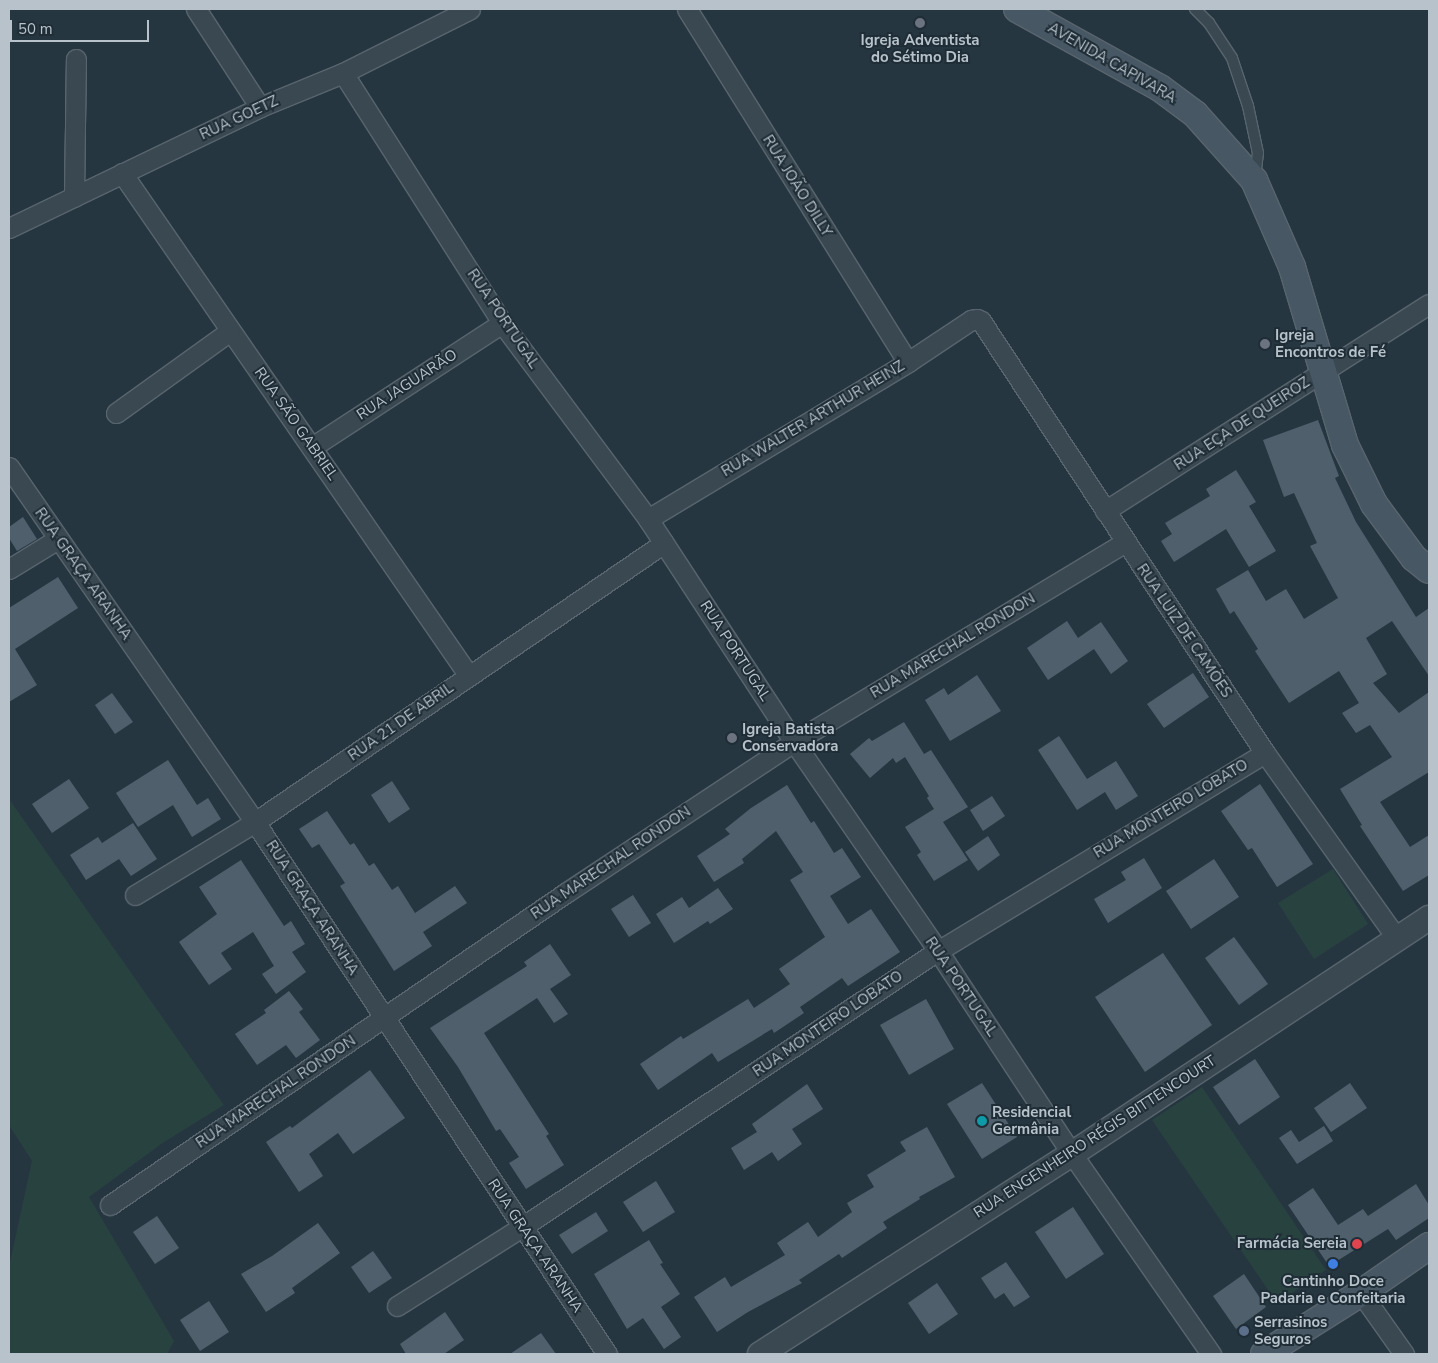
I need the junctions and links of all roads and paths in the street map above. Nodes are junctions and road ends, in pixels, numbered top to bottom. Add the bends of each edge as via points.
1 (196, 9) edge
2 (470, 9) edge
3 (687, 9) edge
4 (1017, 9) edge
5 (1194, 9) edge
6 (76, 60) dead end
7 (343, 73) junction
8 (260, 107) junction
9 (122, 173) junction
10 (1254, 180) junction
11 (74, 197) junction
12 (9, 228) edge
13 (1429, 304) edge
14 (977, 319) joint
15 (502, 323) junction
16 (230, 331) junction
17 (908, 362) junction
18 (1323, 372) junction
19 (116, 413) dead end
20 (312, 447) junction
21 (9, 467) edge
22 (1105, 511) junction
23 (648, 519) junction
24 (58, 539) junction
25 (1126, 542) junction
26 (664, 543) junction
27 (9, 569) edge
28 (1429, 570) edge
29 (468, 676) junction
30 (794, 742) junction
31 (1265, 753) junction
32 (255, 822) junction
33 (135, 895) dead end
34 (1429, 918) edge
35 (1397, 939) junction
36 (938, 951) junction
37 (384, 1018) junction
38 (1072, 1154) junction
39 (110, 1205) dead end
40 (522, 1227) junction
41 (1429, 1246) edge
42 (1360, 1294) junction
43 (397, 1306) dead end
44 (607, 1354) edge
45 (760, 1354) edge
46 (1211, 1354) edge
47 (1264, 1354) edge
48 (1404, 1354) edge

1 - 8 street
2 - 7 street, RUA GOETZ
3 - 17 street, RUA JOÃO DILLY
4 - 10 main road, AVENIDA CAPIVARA via 1160,88 1195,114
5 - 10 lane via 1209,23 1232,58 1248,106 1258,153
6 - 11 street
7 - 8 street, RUA GOETZ
7 - 15 street, RUA PORTUGAL
8 - 9 street, RUA GOETZ
9 - 11 street, RUA GOETZ
9 - 16 street, RUA SÃO GABRIEL
10 - 18 main road, AVENIDA CAPIVARA via 1292,267
11 - 12 street, RUA GOETZ
13 - 18 street, RUA EÇA DE QUEIROZ
14 - 17 street, RUA WALTER ARTHUR HEINZ
14 - 22 street, RUA LUIZ DE CAMÕES
15 - 20 street, RUA JAGUARÃO
15 - 23 street, RUA PORTUGAL
16 - 19 street
16 - 20 street, RUA SÃO GABRIEL
17 - 23 street, RUA WALTER ARTHUR HEINZ
18 - 22 street, RUA EÇA DE QUEIROZ
18 - 28 main road, AVENIDA CAPIVARA via 1345,445 1374,504 1414,558
20 - 29 street, RUA SÃO GABRIEL
21 - 24 street, RUA GRAÇA ARANHA
22 - 25 street, RUA LUIZ DE CAMÕES
23 - 26 street, RUA PORTUGAL
24 - 27 street
24 - 32 street, RUA GRAÇA ARANHA
25 - 30 street, RUA MARECHAL RONDON
25 - 31 street, RUA LUIZ DE CAMÕES
26 - 29 street, RUA 21 DE ABRIL
26 - 30 street, RUA PORTUGAL
29 - 32 street, RUA 21 DE ABRIL
30 - 36 street, RUA PORTUGAL
30 - 37 street, RUA MARECHAL RONDON
31 - 35 street, RUA LUIZ DE CAMÕES
31 - 36 street, RUA MONTEIRO LOBATO
32 - 33 street, RUA 21 DE ABRIL
32 - 37 street, RUA GRAÇA ARANHA
34 - 35 street, RUA ENGENHEIRO RÉGIS BITTENCOURT
35 - 38 street, RUA ENGENHEIRO RÉGIS BITTENCOURT
36 - 38 street, RUA PORTUGAL
36 - 40 street, RUA MONTEIRO LOBATO
37 - 39 street, RUA MARECHAL RONDON
37 - 40 street, RUA GRAÇA ARANHA
38 - 45 street, RUA ENGENHEIRO RÉGIS BITTENCOURT
38 - 46 street, RUA PORTUGAL
40 - 43 street, RUA MONTEIRO LOBATO
40 - 44 street, RUA GRAÇA ARANHA
41 - 42 main road
42 - 47 main road
42 - 48 street

